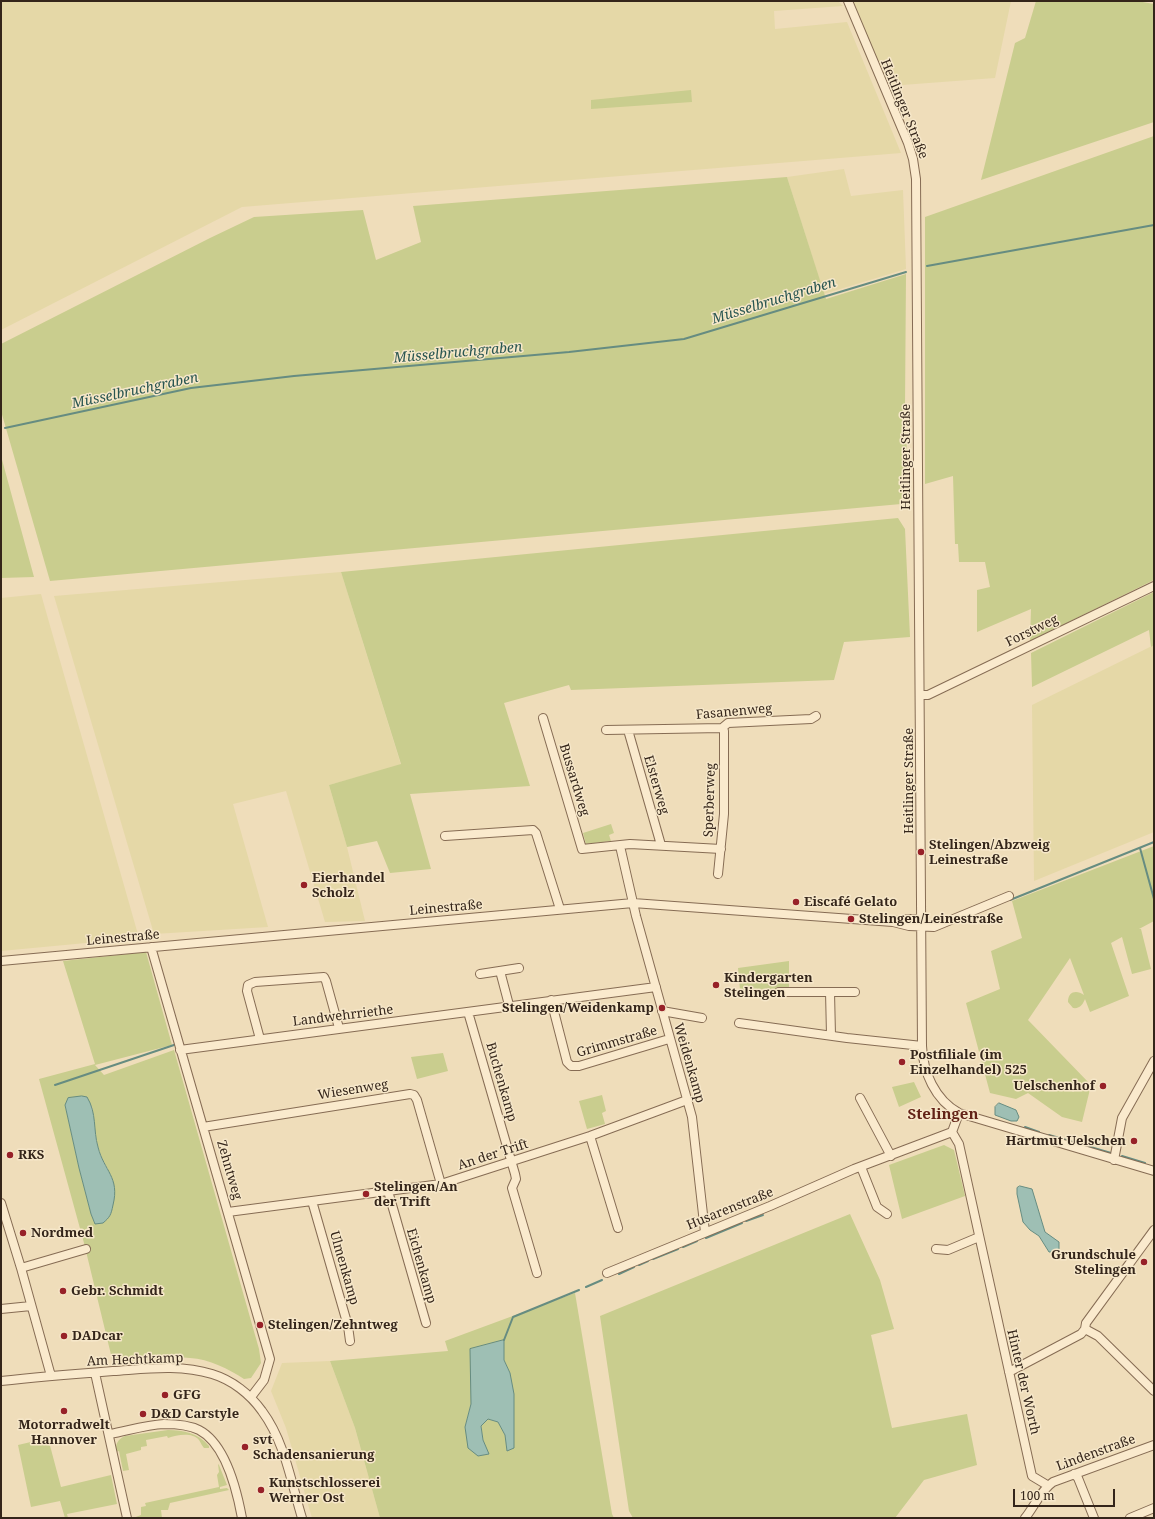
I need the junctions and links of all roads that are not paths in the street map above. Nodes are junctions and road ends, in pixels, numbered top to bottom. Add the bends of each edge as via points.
1 (848, 1) edge
2 (1154, 586) edge
3 (920, 695) junction
4 (816, 716) dead end
5 (543, 718) dead end
6 (722, 728) junction
7 (606, 730) dead end
8 (628, 730) junction
9 (445, 836) dead end
10 (661, 845) junction
11 (620, 846) junction
12 (721, 849) junction
13 (718, 874) dead end
14 (1009, 896) dead end
15 (633, 904) junction
16 (560, 910) junction
17 (921, 923) junction
18 (151, 947) junction
19 (1, 961) edge
20 (519, 968) dead end
21 (500, 971) junction
22 (480, 974) dead end
23 (656, 987) junction
24 (779, 992) dead end
25 (830, 992) junction
26 (854, 992) dead end
27 (551, 1000) junction
28 (509, 1005) junction
29 (662, 1011) junction
30 (468, 1012) junction
31 (702, 1018) dead end
32 (739, 1023) dead end
33 (339, 1028) junction
34 (831, 1035) junction
35 (260, 1039) junction
36 (669, 1039) junction
37 (922, 1046) junction
38 (180, 1050) junction
39 (1154, 1061) edge
40 (860, 1098) dead end
41 (687, 1100) junction
42 (959, 1113) junction
43 (203, 1127) junction
44 (952, 1132) junction
45 (590, 1136) junction
46 (891, 1156) junction
47 (1114, 1160) junction
48 (512, 1161) junction
49 (861, 1167) junction
50 (1154, 1171) edge
51 (441, 1184) junction
52 (388, 1191) junction
53 (312, 1202) junction
54 (1, 1203) edge
55 (228, 1212) junction
56 (887, 1214) dead end
57 (618, 1228) dead end
58 (1154, 1230) edge
59 (705, 1232) junction
60 (979, 1237) junction
61 (936, 1249) dead end
62 (86, 1250) dead end
63 (21, 1268) junction
64 (607, 1273) dead end
65 (536, 1274) dead end
66 (31, 1306) junction
67 (1, 1309) edge
68 (426, 1323) dead end
69 (1086, 1329) junction
70 (350, 1341) dead end
71 (1008, 1372) junction
72 (95, 1373) junction
73 (51, 1376) junction
74 (1, 1381) edge
75 (1154, 1391) edge
76 (251, 1397) junction
77 (110, 1434) junction
78 (1154, 1445) edge
79 (1074, 1474) junction
80 (1047, 1485) junction
81 (1154, 1508) edge
82 (127, 1518) edge
83 (242, 1518) edge
84 (302, 1518) edge
85 (1025, 1518) edge
86 (1094, 1518) edge
87 (1130, 1518) edge

1 - 3 street, Heitlinger Straße via 914,159
2 - 3 street, Forstweg via 928,695
3 - 17 street, Heitlinger Straße
4 - 6 street, Fasanenweg via 811,719 728,723
5 - 11 street, Bussardweg via 582,849
6 - 8 street, Fasanenweg
6 - 12 street, Sperberweg via 724,814
7 - 8 street, Fasanenweg
8 - 10 street, Elsterweg
9 - 16 street via 533,830 536,832
10 - 11 street
10 - 12 street
11 - 15 street, Weidenkamp
12 - 13 street, Sperberweg
14 - 17 street, Leinestraße via 934,927
15 - 16 street, Leinestraße
15 - 17 street, Leinestraße via 893,922 909,926
15 - 23 street, Weidenkamp
16 - 18 street, Leinestraße
17 - 37 street, Heitlinger Straße
18 - 19 street, Leinestraße
18 - 38 street, Zehntweg
20 - 21 street
21 - 22 street
21 - 28 street
23 - 27 street, Landwehrriethe
23 - 29 street, Weidenkamp
24 - 25 street
25 - 26 street
25 - 34 street
27 - 28 street, Landwehrriethe
27 - 36 street, Grimmstraße via 567,1062 571,1066 579,1066
28 - 30 street, Landwehrriethe
29 - 31 street
29 - 36 street, Weidenkamp
30 - 33 street, Landwehrriethe
30 - 48 street, Buchenkamp
32 - 34 street
33 - 35 street, Landwehrriethe
33 - 35 street via 324,977 255,982 248,985 247,991
34 - 37 street
35 - 38 street, Landwehrriethe
36 - 41 street, Weidenkamp
37 - 42 street, Heitlinger Straße via 923,1063 933,1085 944,1102
38 - 43 street, Zehntweg
39 - 47 street via 1122,1118
40 - 46 street
41 - 45 street, An der Trift
41 - 59 street, Weidenkamp via 692,1117
42 - 44 street
42 - 47 street
43 - 51 street, Wiesenweg via 410,1094 417,1100
43 - 55 street, Zehntweg
44 - 46 street, Husarenstraße
44 - 60 street, Hinter der Worth via 959,1144
45 - 48 street, An der Trift
45 - 57 street
46 - 49 street, Husarenstraße
47 - 50 street
48 - 51 street, An der Trift
48 - 65 street, Buchenkamp via 516,1179 512,1188
49 - 56 street via 877,1207
49 - 59 street, Husarenstraße
51 - 52 street, An der Trift
52 - 53 street, An der Trift
52 - 68 street, Eichenkamp
53 - 55 street, An der Trift
53 - 70 street, Ulmenkamp via 348,1326
54 - 63 street
55 - 76 street, Zehntweg via 270,1359 264,1380
58 - 69 street via 1086,1323
59 - 64 street, Husarenstraße
60 - 61 street via 948,1250
60 - 71 street, Hinter der Worth
62 - 63 street
63 - 66 street
66 - 67 street
66 - 73 street
69 - 71 street
69 - 75 street via 1098,1336
71 - 80 street, Hinter der Worth via 1032,1476
72 - 73 street, Am Hechtkamp
72 - 76 street, Am Hechtkamp via 155,1368 194,1370 214,1374
72 - 77 street
73 - 74 street, Am Hechtkamp
76 - 84 street, Am Hechtkamp via 266,1417 283,1451
77 - 82 street
77 - 83 street via 165,1424 184,1425 200,1430 212,1440 224,1460
78 - 79 street, Lindenstraße
79 - 80 street, Lindenstraße
79 - 86 street
80 - 85 street
81 - 87 street

